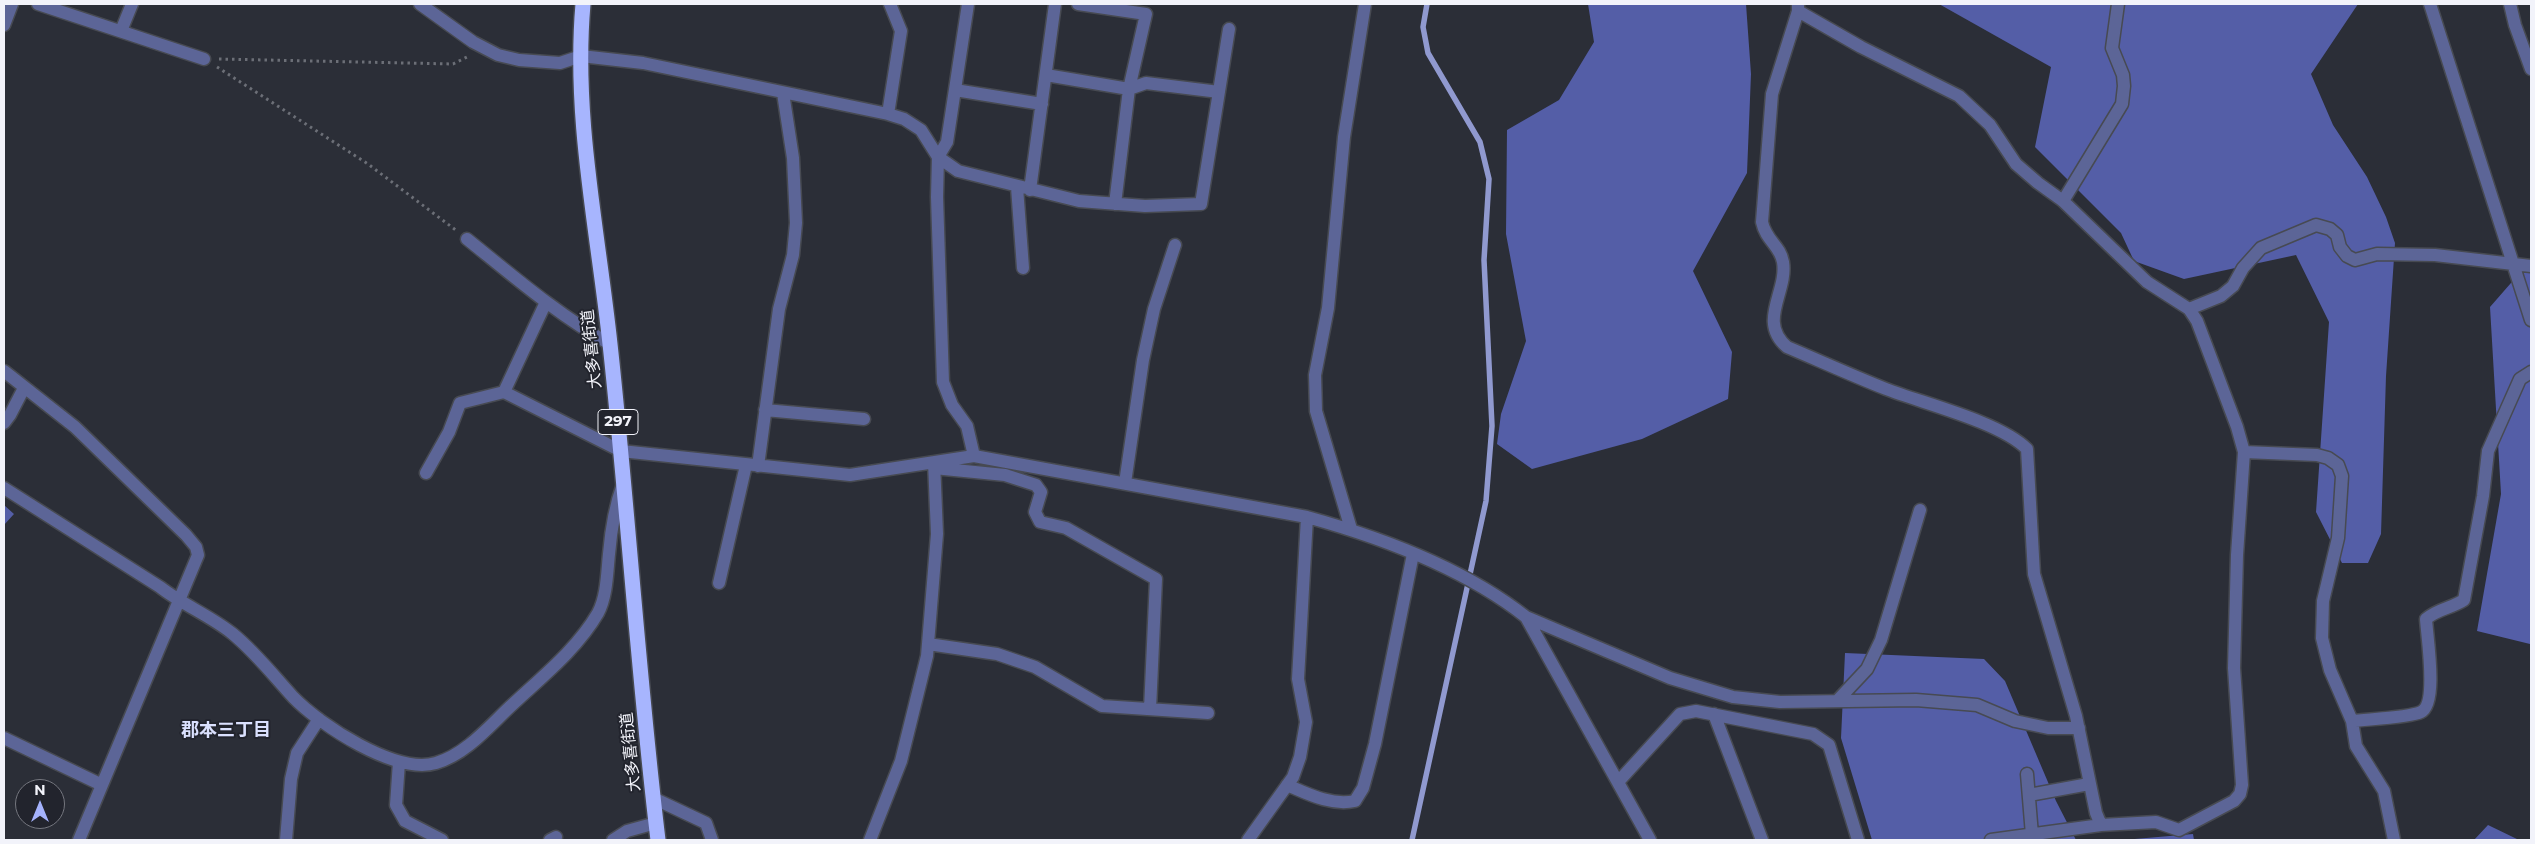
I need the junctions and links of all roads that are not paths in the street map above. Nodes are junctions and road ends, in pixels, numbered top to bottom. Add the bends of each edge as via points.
1 (12, 4) edge
2 (38, 4) edge
3 (132, 4) edge
4 (420, 4) edge
5 (583, 4) edge
6 (890, 4) edge
7 (968, 4) edge
8 (1055, 4) edge
9 (1078, 4) edge
10 (1365, 4) edge
11 (2118, 4) edge
12 (2430, 4) edge
13 (2510, 4) edge
14 (1798, 8) edge
15 (4, 25) edge
16 (1229, 29) dead end
17 (121, 31) junction
18 (581, 56) junction
19 (204, 59) road end
20 (2531, 69) edge
21 (1046, 75) junction
22 (1129, 89) junction
23 (955, 90) junction
24 (1219, 92) junction
25 (783, 93) junction
26 (1042, 104) junction
27 (888, 114) junction
28 (938, 156) junction
29 (1024, 188) junction
30 (2063, 201) junction
31 (1115, 204) junction
32 (467, 239) road end
33 (1175, 245) dead end
34 (2515, 265) junction
35 (2531, 266) edge
36 (1024, 268) dead end
37 (546, 302) junction
38 (2189, 309) junction
39 (2531, 320) edge
40 (610, 344) junction
41 (4, 371) edge
42 (2531, 372) edge
43 (24, 388) junction
44 (504, 392) junction
45 (765, 410) junction
46 (864, 419) dead end
47 (4, 423) edge
48 (621, 452) junction
49 (2244, 452) junction
50 (974, 456) junction
51 (934, 465) junction
52 (752, 466) junction
53 (426, 473) dead end
54 (623, 481) junction
55 (1125, 483) junction
56 (4, 488) edge
57 (1920, 510) dead end
58 (1307, 517) junction
59 (1351, 529) junction
60 (1412, 554) junction
61 (719, 583) dead end
62 (179, 602) junction
63 (1526, 617) junction
64 (928, 644) junction
65 (1837, 701) junction
66 (1150, 709) junction
67 (1208, 713) dead end
68 (1714, 714) junction
69 (319, 719) junction
70 (2352, 721) junction
71 (2079, 728) junction
72 (4, 738) edge
73 (399, 762) junction
74 (2027, 774) dead end
75 (1618, 782) junction
76 (2089, 784) junction
77 (102, 785) junction
78 (1288, 785) junction
79 (2029, 795) junction
80 (653, 798) junction
81 (656, 823) junction
82 (2101, 826) junction
83 (2032, 835) junction
84 (2181, 835) edge
85 (79, 840) edge
86 (286, 840) edge
87 (442, 840) edge
88 (613, 840) edge
89 (658, 840) edge
90 (712, 840) edge
91 (870, 840) edge
92 (1248, 840) edge
93 (1650, 840) edge
94 (1762, 840) edge
95 (1858, 840) edge
96 (1991, 840) edge
97 (2394, 840) edge

1 - 15 street
2 - 17 street
3 - 17 street
4 - 18 street via 498,55 560,63
5 - 18 highway, 大多喜街道 / 297
6 - 27 street via 901,31
7 - 23 street
8 - 21 street
9 - 22 street via 1146,14
10 - 59 street via 1344,137 1328,308 1315,374 1316,411
11 - 30 street via 2112,48 2124,86 2122,104
12 - 34 street
13 - 20 street
14 - 30 street via 1861,47 1960,96 1990,125 2016,164
14 - 71 street via 1772,94 1766,148 1762,222 1764,234 1781,252 1784,265 1773,327 1778,339 1787,347 1886,389 1998,430 2018,440 2027,449 2034,574
16 - 24 street
17 - 19 street
18 - 25 street via 696,73
18 - 40 highway, 大多喜街道 / 297 via 583,136
21 - 22 street
21 - 26 street
22 - 24 street via 1146,83
22 - 31 street
23 - 26 street
23 - 28 street via 947,142
24 - 31 street via 1201,204
25 - 27 street
25 - 45 street via 793,158 796,223 793,255 778,309
26 - 29 street
27 - 28 street via 904,118 921,130
28 - 29 street via 958,171
28 - 50 street via 943,382 952,405 966,426
29 - 31 street via 1079,201
29 - 36 street
30 - 38 street via 2147,282
32 - 37 street
33 - 55 street via 1154,309 1142,360
34 - 35 street
34 - 38 street via 2425,255 2377,254 2355,260 2340,247 2337,235 2316,225 2261,248 2243,268 2233,286 2220,296
34 - 39 street
37 - 40 street
37 - 44 street
38 - 49 street via 2197,321
40 - 48 highway, 大多喜街道 / 297
41 - 43 street
42 - 70 street via 2520,379 2488,451 2464,600 2426,619 2431,692 2428,705 2419,713
43 - 47 street
43 - 62 street via 75,427 196,547 198,556
44 - 48 street
44 - 53 street via 460,402 449,432
45 - 46 street
45 - 52 street
48 - 52 street
48 - 54 highway, 大多喜街道 / 297
49 - 70 street via 2318,455 2338,466 2342,476 2338,538 2323,601 2322,638 2330,670
49 - 84 street via 2234,668 2242,785 2234,801
50 - 51 street
50 - 55 street
51 - 52 street via 850,475
51 - 64 street via 937,534
51 - 66 street via 1004,475 1036,485 1041,492 1035,512 1040,522 1066,528 1156,579
52 - 61 street
54 - 73 street via 611,536 605,590 598,612 573,647 460,752 436,764 421,766
54 - 80 highway, 大多喜街道 / 297
55 - 58 street
56 - 62 street
57 - 65 street via 1881,640 1867,669
58 - 59 street
58 - 78 street via 1298,679 1306,722 1300,757
59 - 60 street
60 - 63 street via 1502,598
60 - 78 street via 1375,744 1363,788 1355,800 1345,803 1327,800
62 - 69 street via 232,633
62 - 77 street
63 - 65 street via 1670,678 1733,697 1780,702
63 - 75 street
64 - 66 street via 997,654 1035,667 1102,706
64 - 91 street via 901,761
65 - 71 street via 1916,700 1977,705 2015,722 2048,728
66 - 67 street
68 - 75 street via 1696,710 1680,714
68 - 94 street
68 - 95 street via 1813,734 1829,745
69 - 73 street
69 - 86 street via 297,752 291,779
70 - 97 street via 2356,746 2384,791
71 - 76 street
72 - 77 street
73 - 87 street via 396,805 400,813 405,821
74 - 79 street
75 - 93 street
76 - 79 street
76 - 82 street
77 - 85 street
78 - 92 street
79 - 83 street
80 - 81 highway, 大多喜街道 / 297
80 - 90 street via 706,823
81 - 88 street via 627,831
81 - 89 highway, 大多喜街道 / 297
82 - 83 street
82 - 84 street via 2156,822
83 - 96 street

